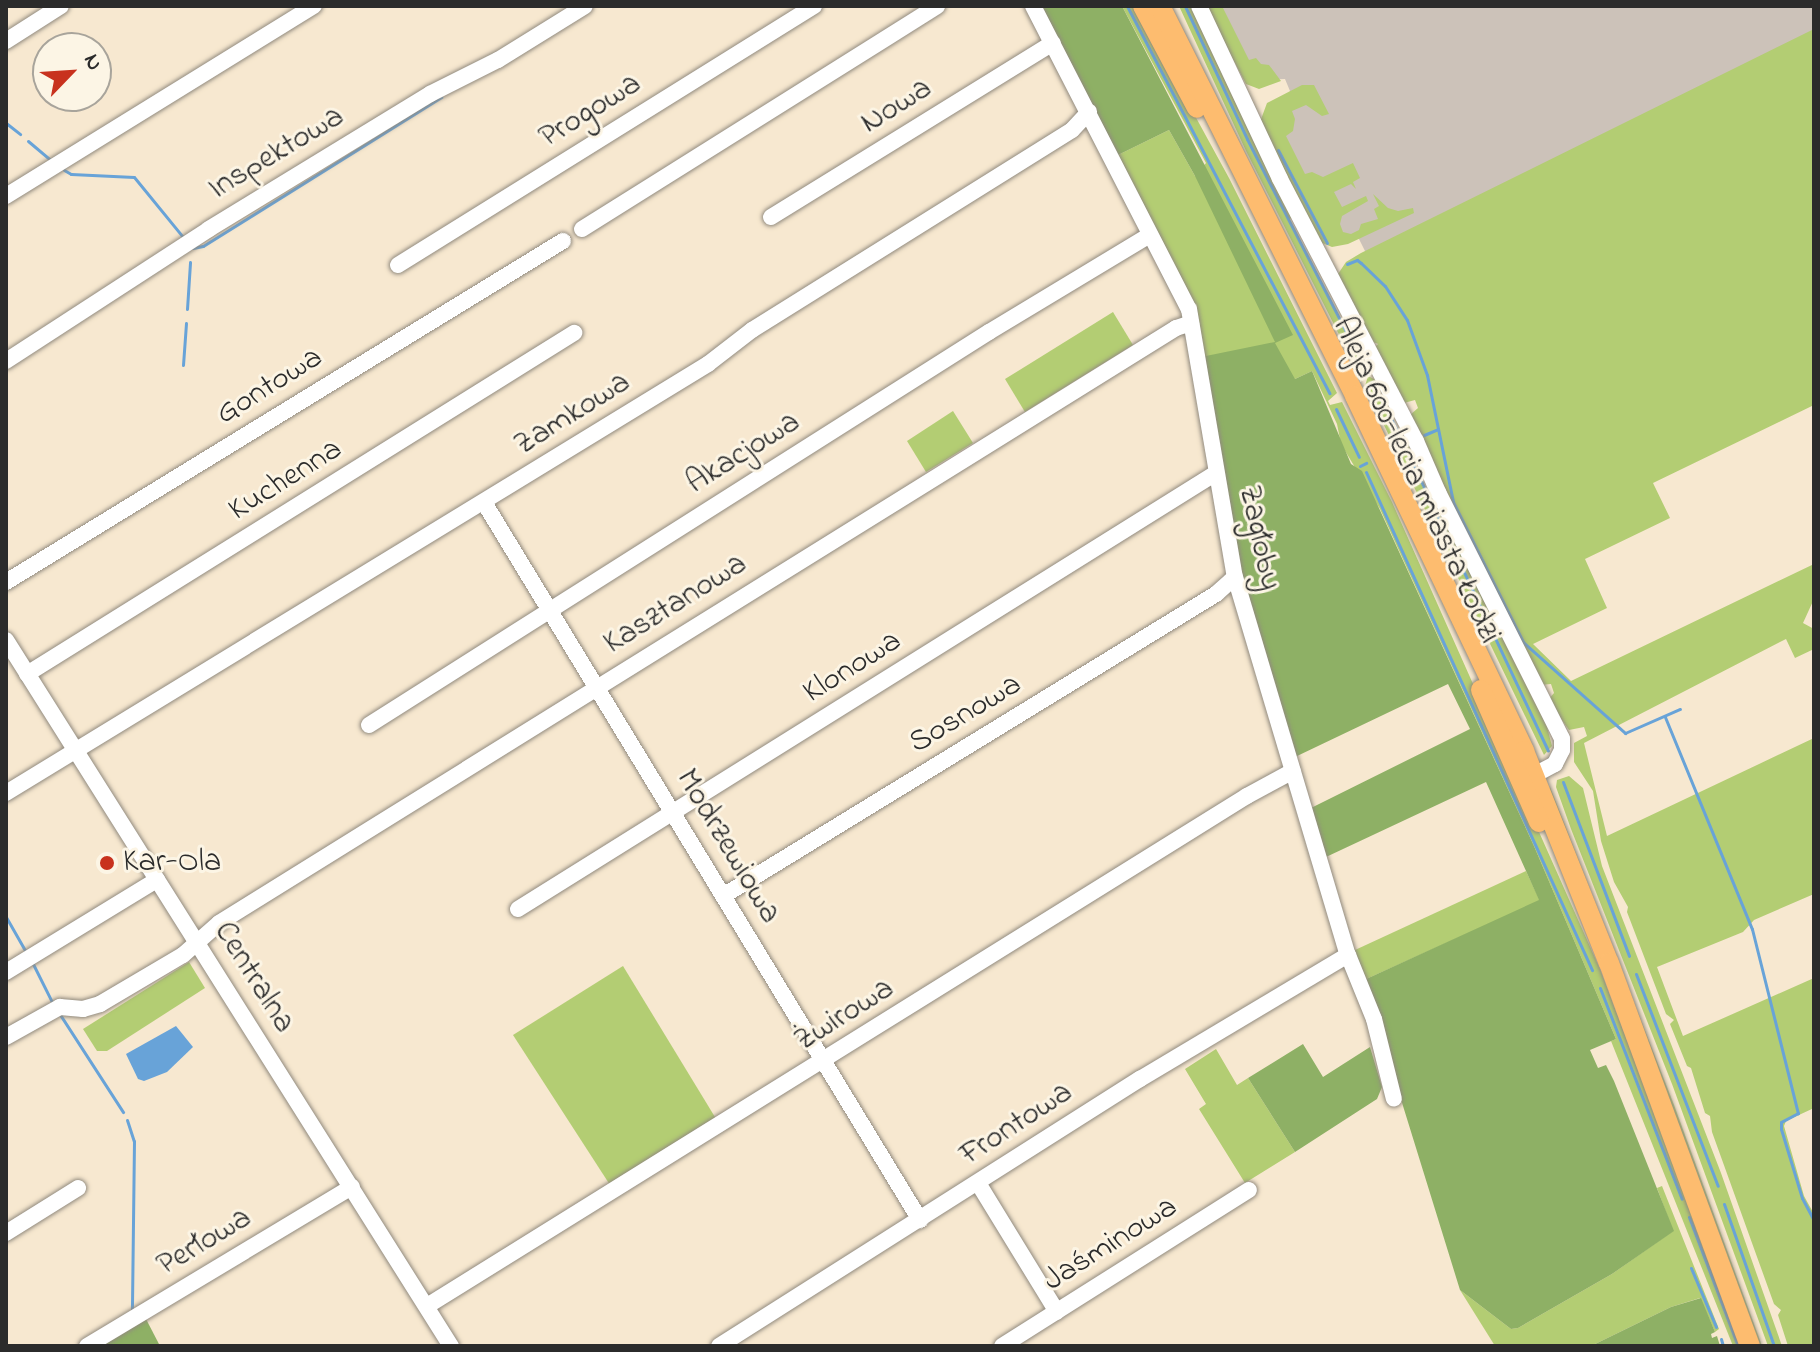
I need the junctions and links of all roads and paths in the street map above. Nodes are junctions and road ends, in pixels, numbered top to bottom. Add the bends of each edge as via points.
1 (61, 6) edge
2 (314, 6) edge
3 (585, 6) edge
4 (814, 6) edge
5 (937, 6) edge
6 (1033, 6) edge
7 (1143, 6) edge
8 (1160, 6) edge
9 (1199, 6) edge
10 (6, 41) edge
11 (1053, 43) junction
12 (1089, 112) junction
13 (6, 196) edge
14 (771, 217) dead end
15 (582, 229) dead end
16 (1150, 235) junction
17 (563, 241) dead end
18 (398, 265) dead end
19 (1191, 323) junction
20 (574, 333) dead end
21 (6, 361) edge
22 (1216, 473) junction
23 (485, 504) junction
24 (1235, 577) junction
25 (6, 582) edge
26 (550, 611) junction
27 (6, 640) edge
28 (27, 674) junction
29 (597, 687) junction
30 (369, 725) dead end
31 (76, 751) junction
32 (1293, 771) junction
33 (1528, 779) junction
34 (6, 793) edge
35 (674, 814) junction
36 (157, 880) junction
37 (723, 896) junction
38 (518, 909) dead end
39 (198, 944) junction
40 (1348, 955) junction
41 (6, 972) edge
42 (6, 1037) edge
43 (825, 1062) junction
44 (1394, 1099) dead end
45 (978, 1183) junction
46 (352, 1187) junction
47 (78, 1188) dead end
48 (1249, 1190) dead end
49 (920, 1220) junction
50 (6, 1233) edge
51 (427, 1306) junction
52 (1057, 1312) junction
53 (87, 1346) edge
54 (451, 1346) edge
55 (719, 1346) edge
56 (1002, 1346) edge
57 (1750, 1346) edge

1 - 10 street
2 - 13 street
3 - 21 street, Inspektowa via 222,221
4 - 18 street, Progowa
5 - 15 street
6 - 11 street, Zagłoby
7 - 33 main road, Aleja 600-lecia miasta Łodzi via 1401,513
8 - 33 main road, Aleja 600-lecia miasta Łodzi via 1405,500
9 - 33 street via 1280,179 1558,731 1563,747 1558,761
11 - 12 street, Zagłoby
11 - 14 street, Nowa
12 - 16 street, Zagłoby
12 - 23 street, Zamkowa via 1072,130
16 - 19 street, Zagłoby via 1185,300
16 - 26 street, Akacjowa
17 - 25 street, Gontowa
19 - 22 street, Zagłoby
19 - 29 street, Kasztanowa
20 - 28 street, Kuchenna
22 - 24 street, Zagłoby
22 - 35 street, Klonowa
23 - 26 street, Modrzewiowa
23 - 31 street, Zamkowa
24 - 32 street, Zagłoby
24 - 37 street, Sosnowa via 1216,594
26 - 29 street, Modrzewiowa
26 - 30 street, Akacjowa
27 - 28 street, Centralna
28 - 31 street, Centralna
29 - 35 street, Modrzewiowa
29 - 39 street, Kasztanowa via 219,923
31 - 34 street, Zamkowa
31 - 36 street, Centralna
32 - 40 street, Zagłoby
32 - 43 street, Żwirowa
33 - 57 main road, Aleja 600-lecia miasta Łodzi via 1617,989
35 - 37 street, Modrzewiowa
35 - 38 street, Klonowa
36 - 39 street, Centralna
36 - 41 street
37 - 43 street, Modrzewiowa
39 - 42 street, Kasztanowa via 100,1004 60,1007
39 - 46 street, Centralna
40 - 44 street, Zagłoby via 1374,1019
40 - 45 street, Frontowa
43 - 49 street, Modrzewiowa
43 - 51 street, Żwirowa
45 - 49 street, Frontowa
45 - 52 street
46 - 51 street, Centralna
46 - 53 street, Perłowa
47 - 50 street
48 - 52 street, Jaśminowa
49 - 55 street, Frontowa
51 - 54 street, Centralna
52 - 56 street, Jaśminowa

